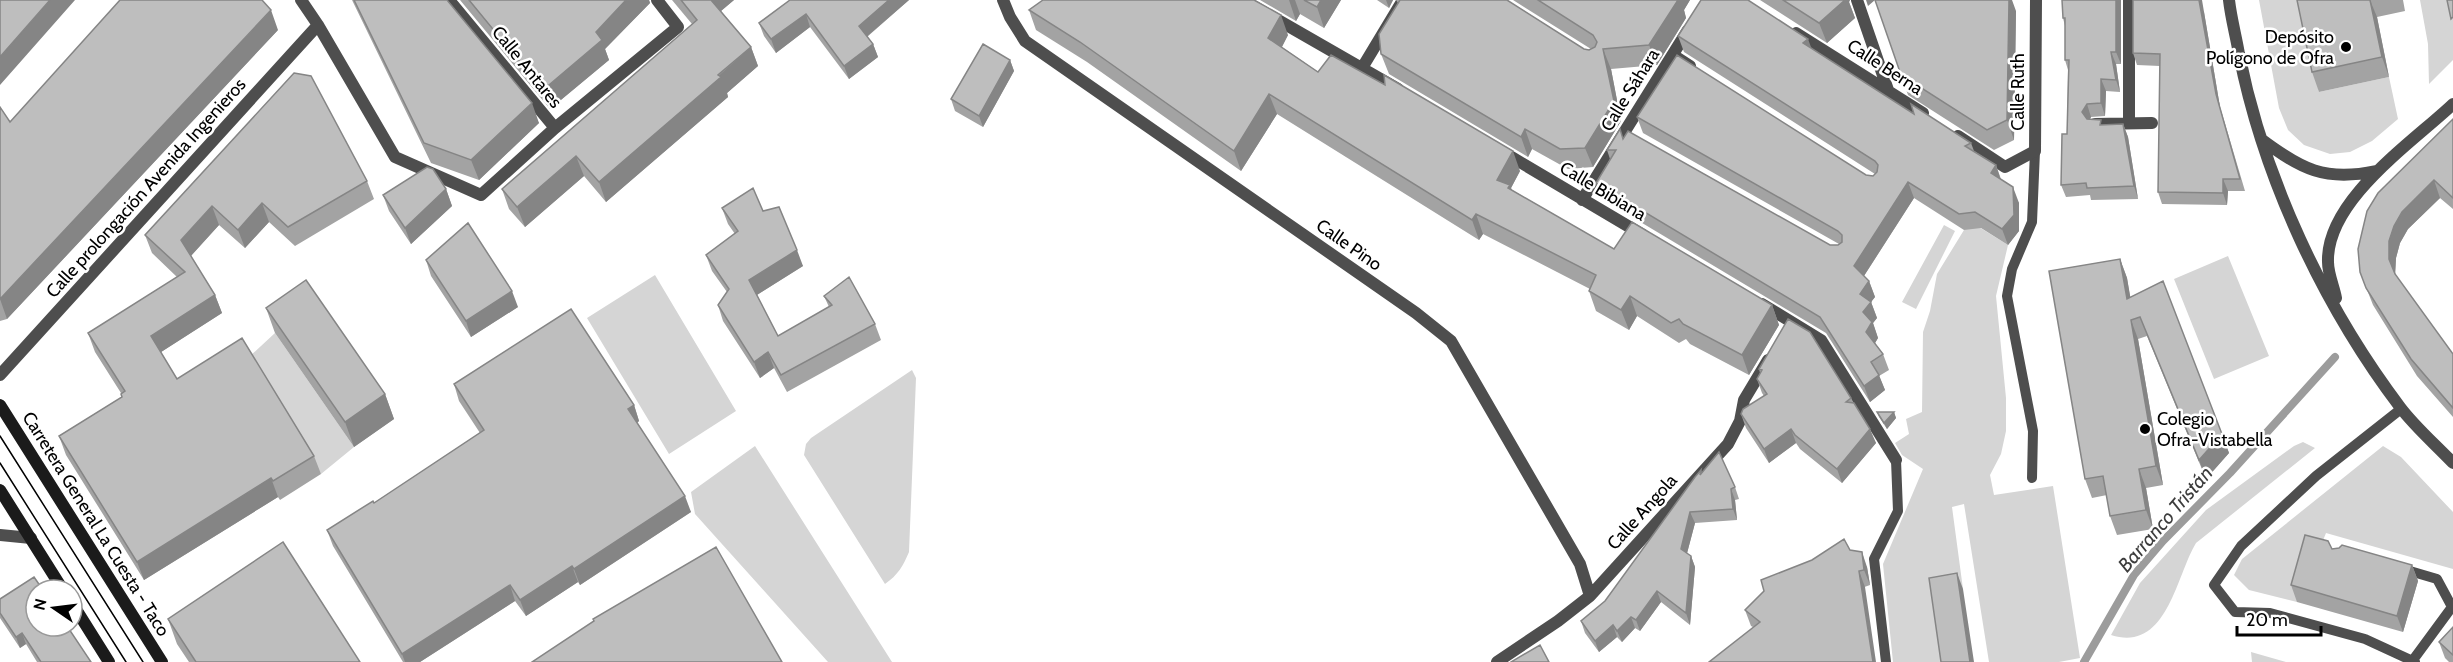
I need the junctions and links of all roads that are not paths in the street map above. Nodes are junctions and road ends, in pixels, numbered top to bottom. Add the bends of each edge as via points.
1 (302, 0) edge
2 (449, 0) edge
3 (657, 0) edge
4 (1003, 0) edge
5 (1243, 0) edge
6 (1403, 0) edge
7 (1857, 0) edge
8 (2036, 0) edge
9 (2129, 0) edge
10 (2229, 0) edge
11 (1696, 18) edge
12 (1782, 24) edge
13 (318, 25) junction
14 (1673, 55) junction
15 (1362, 68) junction
16 (1705, 75) edge
17 (1887, 90) junction
18 (1412, 98) edge
19 (2453, 104) edge
20 (2129, 123) junction
21 (2152, 123) dead end
22 (2095, 124) edge
23 (555, 128) junction
24 (1625, 132) junction
25 (2260, 138) junction
26 (1636, 139) edge
27 (1492, 146) edge
28 (2036, 151) junction
29 (2005, 167) joint
30 (2376, 171) junction
31 (1582, 200) junction
32 (1654, 242) edge
33 (1752, 299) edge
34 (2341, 320) junction
35 (1773, 350) edge
36 (0, 375) edge
37 (0, 405) edge
38 (2401, 409) junction
39 (1896, 460) joint
40 (2453, 463) edge
41 (2032, 478) dead end
42 (0, 490) edge
43 (0, 535) edge
44 (31, 538) junction
45 (2396, 566) edge
46 (56, 578) edge
47 (1590, 596) junction
48 (2452, 607) edge
49 (84, 622) edge
50 (2414, 661) edge
51 (109, 662) edge
52 (162, 662) edge
53 (1497, 662) edge
54 (1886, 662) edge

1 - 13 street
2 - 23 street, Calle Antares
3 - 23 street via 678,27
4 - 47 street, Calle Pino via 1025,41 1451,341 1580,564
5 - 15 street
6 - 15 street
7 - 17 street
8 - 28 street, Calle Ruth
9 - 20 street
10 - 25 street
11 - 14 street, Calle Sáhara
12 - 17 street, Calle Berna
13 - 23 street via 395,157 481,195
13 - 36 street, Calle prolongación Avenida Ingenieros
14 - 16 street
14 - 24 street, Calle Sáhara
15 - 18 street
17 - 29 street, Calle Berna
19 - 30 street
20 - 21 street
20 - 22 street
24 - 26 street
24 - 31 street, Calle Sáhara
25 - 30 street via 2309,170 2357,175
25 - 34 street via 2288,212
27 - 31 street, Calle Bibiana
28 - 29 street, Calle Ruth
28 - 41 lane via 2032,222 2012,269 2007,296 2033,431
30 - 34 street via 2352,200 2334,232 2328,262
31 - 32 street, Calle Bibiana
33 - 39 street via 1788,326 1821,340
34 - 38 street
35 - 47 street, Calle Angola via 1744,400 1740,421 1728,444
37 - 52 main road, Carretera General La Cuesta - Taco
38 - 40 street
38 - 50 lane via 2316,476 2241,546 2214,585 2235,612 2270,614 2344,633
39 - 54 lane via 1898,510 1874,558
42 - 44 main road
43 - 44 street
44 - 46 main road
45 - 48 lane via 2437,579
47 - 53 street, Calle Angola
48 - 50 lane
49 - 51 main road

